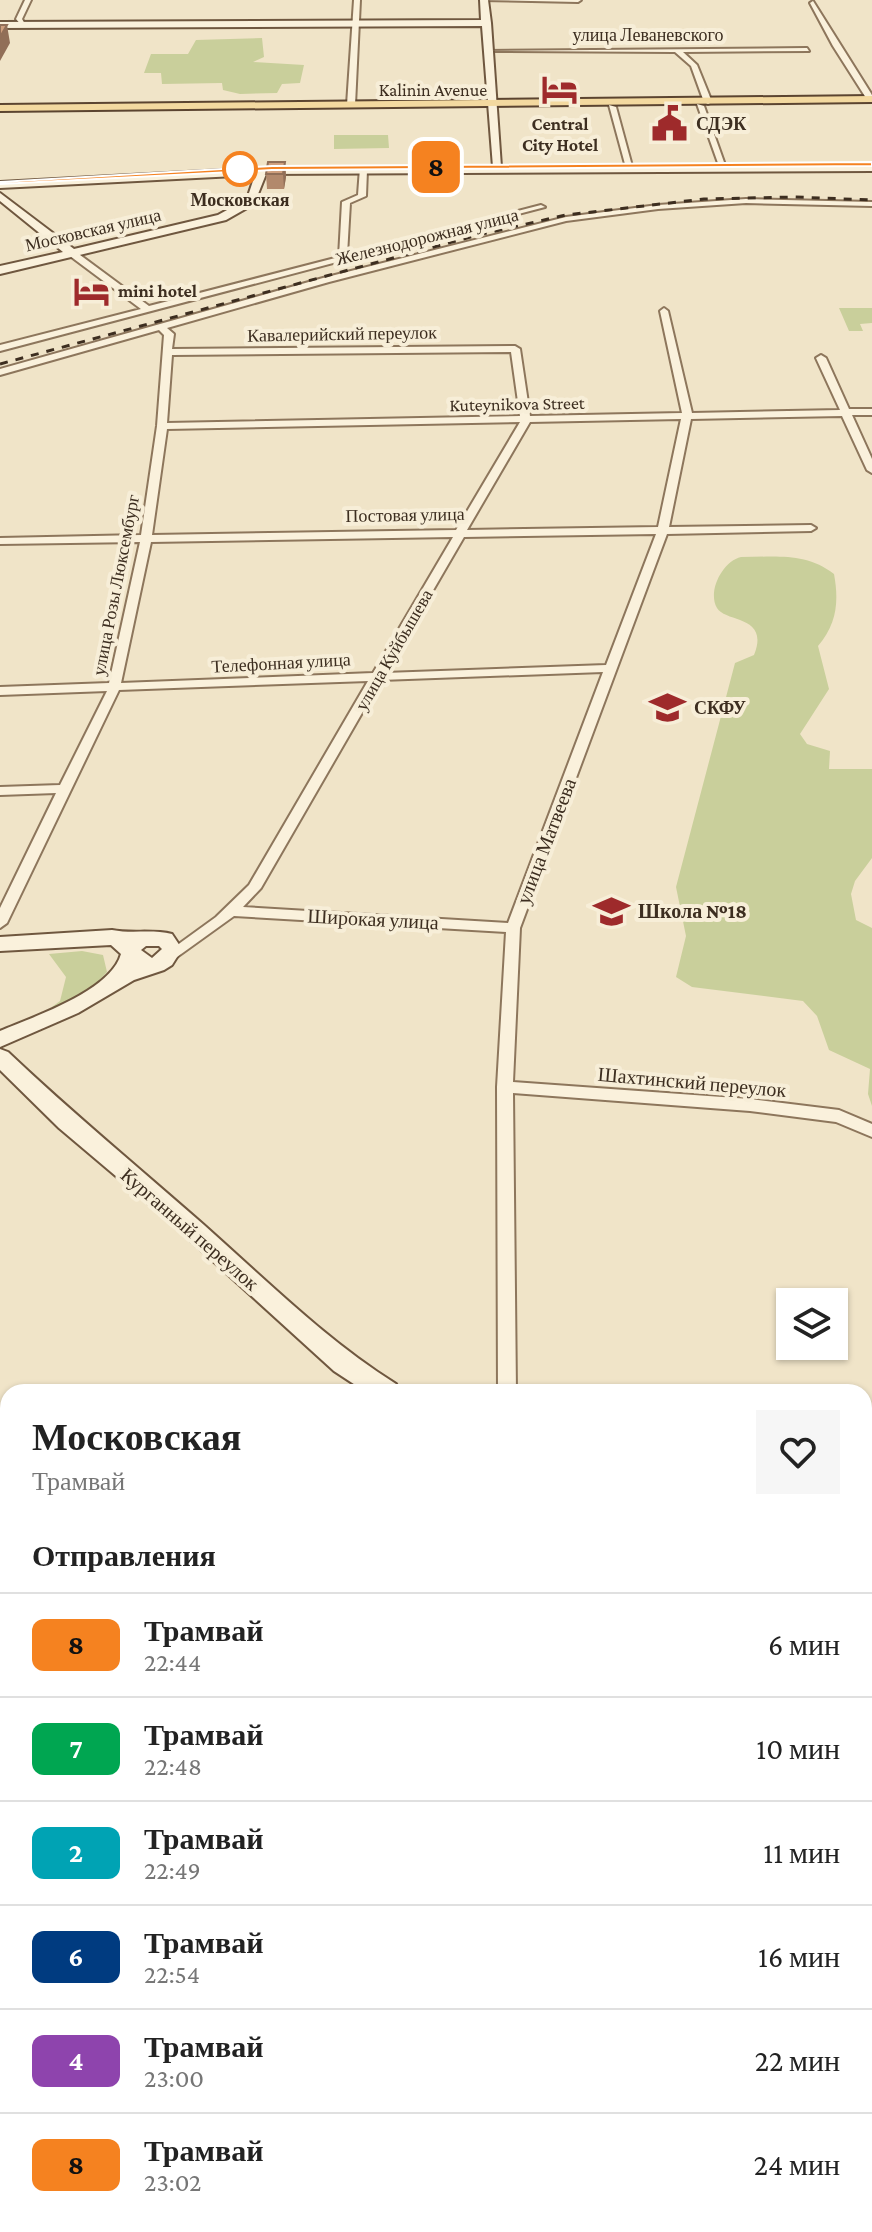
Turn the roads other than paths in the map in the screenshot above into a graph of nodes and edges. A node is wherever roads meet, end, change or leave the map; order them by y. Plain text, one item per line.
1 (28, 0) edge
2 (357, 0) edge
3 (484, 0) edge
4 (578, 0) edge
5 (813, 3) dead end
6 (355, 23) junction
7 (487, 23) junction
8 (22, 24) junction
9 (0, 25) edge
10 (807, 50) dead end
11 (490, 51) junction
12 (677, 51) junction
13 (868, 102) edge
14 (704, 104) junction
15 (351, 105) junction
16 (493, 106) junction
17 (612, 107) junction
18 (0, 110) edge
19 (722, 163) junction
20 (629, 164) junction
21 (497, 165) junction
22 (872, 165) edge
23 (260, 169) junction
24 (363, 170) junction
25 (0, 183) edge
26 (0, 196) edge
27 (872, 204) edge
28 (541, 207) dead end
29 (73, 254) junction
30 (343, 258) junction
31 (0, 270) edge
32 (147, 309) junction
33 (664, 311) dead end
34 (162, 328) junction
35 (0, 348) edge
36 (170, 352) junction
37 (821, 358) dead end
38 (0, 372) edge
39 (847, 412) junction
40 (872, 412) edge
41 (687, 416) junction
42 (526, 420) junction
43 (162, 426) junction
44 (872, 470) edge
45 (811, 528) dead end
46 (663, 530) junction
47 (460, 532) junction
48 (146, 538) junction
49 (0, 543) edge
50 (612, 668) junction
51 (379, 677) junction
52 (114, 688) junction
53 (0, 691) edge
54 (66, 789) junction
55 (0, 791) edge
56 (233, 911) junction
57 (0, 923) edge
58 (209, 928) junction
59 (513, 928) junction
60 (112, 937) junction
61 (154, 937) junction
62 (0, 944) edge
63 (131, 954) junction
64 (161, 961) junction
65 (106, 987) junction
66 (0, 1040) edge
67 (0, 1057) edge
68 (505, 1087) junction
69 (872, 1131) edge
70 (374, 1384) edge
71 (507, 1384) edge

1 - 8 street
2 - 6 street
3 - 4 street
3 - 7 street
5 - 13 street
6 - 7 street
6 - 8 street
6 - 15 street
7 - 11 street
8 - 9 street
10 - 12 street, улица Леваневского
11 - 12 street, улица Леваневского
11 - 16 street
12 - 14 street
13 - 14 main road, Kalinin Avenue
14 - 16 main road, Kalinin Avenue
14 - 17 main road, Kalinin Avenue
14 - 19 street
15 - 16 main road, Kalinin Avenue
15 - 18 main road, Kalinin Avenue
16 - 17 main road, Kalinin Avenue
16 - 18 main road, Kalinin Avenue
16 - 21 street
17 - 20 street
19 - 20 street
19 - 22 street
20 - 21 street
21 - 23 street
22 - 24 street
23 - 24 street
23 - 25 street
23 - 29 street, Московская улица
24 - 30 street
26 - 29 street
27 - 34 street, Железнодорожная улица
28 - 30 street, Железнодорожная улица
29 - 31 street, Московская улица
29 - 32 street
30 - 32 street, Железнодорожная улица
32 - 35 street, Железнодорожная улица
33 - 41 street, улица Матвеева
34 - 36 street, улица Розы Люксембург
34 - 38 street, Железнодорожная улица
36 - 42 street, Кавалерийский переулок
36 - 43 street, улица Розы Люксембург
37 - 39 street
39 - 40 street, Kuteynikova Street
39 - 41 street, Kuteynikova Street
39 - 44 street
41 - 42 street, Kuteynikova Street
41 - 46 street, улица Матвеева
42 - 43 street, Kuteynikova Street
42 - 47 street, улица Куйбышева
43 - 48 street, улица Розы Люксембург
45 - 46 street, Постовая улица
46 - 47 street, Постовая улица
46 - 50 street, улица Матвеева
47 - 48 street, Постовая улица
47 - 51 street, улица Куйбышева
48 - 49 street, Постовая улица
48 - 52 street, улица Розы Люксембург
50 - 51 street, Телефонная улица
50 - 59 street, улица Матвеева
51 - 52 street, Телефонная улица
51 - 56 street, улица Куйбышева
52 - 53 street, Телефонная улица
52 - 54 street, улица Розы Люксембург
54 - 55 street
54 - 57 street, улица Розы Люксембург
56 - 58 street, улица Куйбышева
56 - 59 street, Широкая улица
58 - 61 street, улица Куйбышева
58 - 64 street, улица Куйбышева
59 - 68 street, улица Матвеева
60 - 61 street
60 - 62 street
60 - 63 street
61 - 63 street, улица Куйбышева
61 - 64 street
63 - 64 street
63 - 65 street, улица Куйбышева
64 - 65 street, улица Куйбышева
65 - 66 street, улица Куйбышева
67 - 70 street, Курганный переулок
68 - 69 street, Шахтинский переулок
68 - 71 street, улица Матвеева

